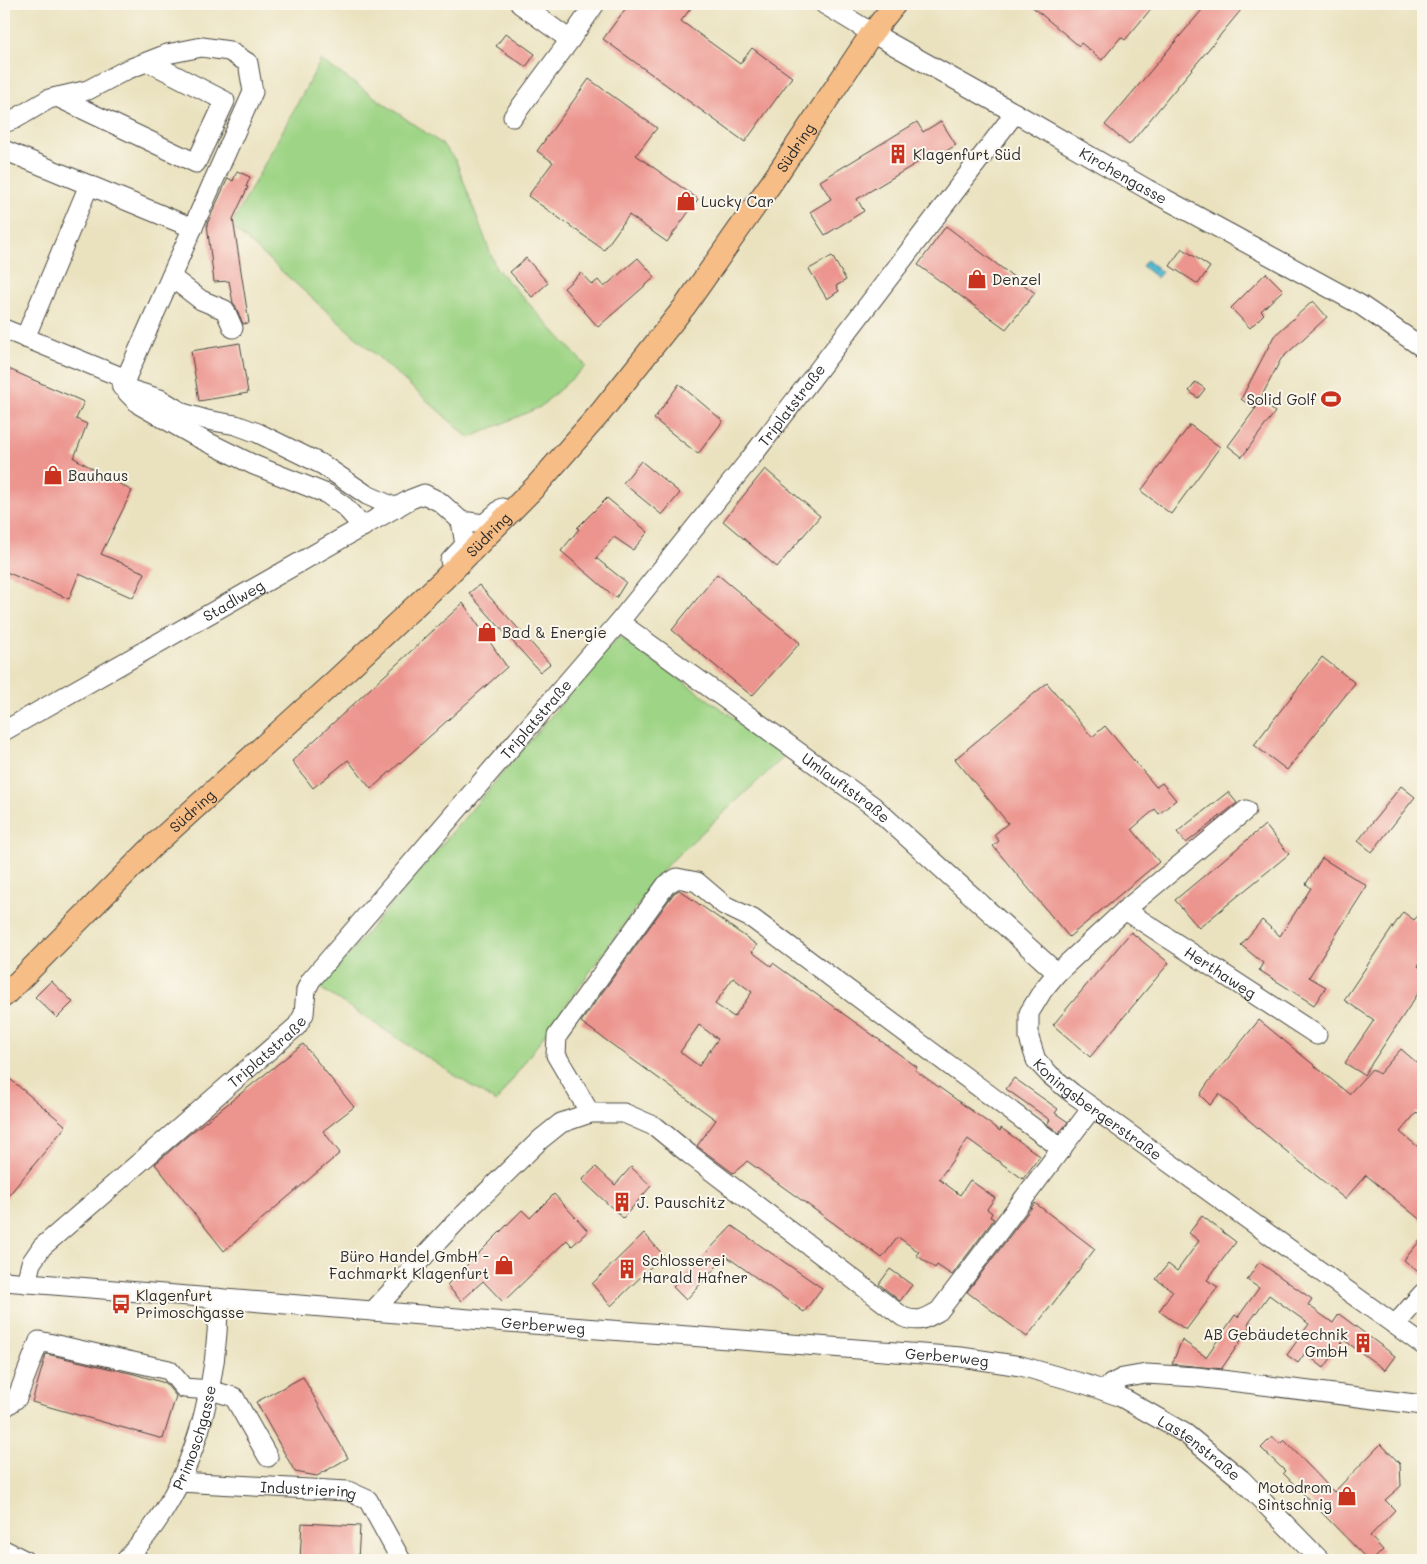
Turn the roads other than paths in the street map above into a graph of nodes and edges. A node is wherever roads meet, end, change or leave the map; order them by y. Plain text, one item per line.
1 (520, 4) edge
2 (595, 4) edge
3 (895, 4) edge
4 (836, 7) edge
5 (872, 33) junction
6 (570, 40) junction
7 (149, 62) junction
8 (58, 97) junction
9 (1015, 113) junction
10 (512, 117) dead end
11 (4, 123) edge
12 (4, 150) edge
13 (89, 185) junction
14 (193, 228) junction
15 (171, 276) junction
16 (233, 328) dead end
17 (4, 329) edge
18 (25, 338) junction
19 (1423, 348) edge
20 (124, 383) junction
21 (536, 486) junction
22 (396, 508) junction
23 (461, 521) junction
24 (363, 527) junction
25 (444, 580) junction
26 (619, 622) junction
27 (4, 731) edge
28 (1246, 810) dead end
29 (1124, 910) junction
30 (1057, 973) junction
31 (4, 996) edge
32 (1317, 1035) dead end
33 (1092, 1108) junction
34 (590, 1113) junction
35 (1062, 1148) junction
36 (4, 1281) edge
37 (26, 1283) junction
38 (1423, 1293) edge
39 (218, 1298) junction
40 (373, 1311) junction
41 (1395, 1325) junction
42 (1423, 1345) edge
43 (1082, 1383) joint
44 (210, 1390) junction
45 (1106, 1391) junction
46 (1423, 1405) edge
47 (4, 1408) edge
48 (268, 1457) dead end
49 (179, 1482) junction
50 (4, 1550) edge
51 (24, 1560) edge
52 (126, 1560) edge
53 (401, 1560) edge
54 (1320, 1560) edge

1 - 6 street
2 - 6 street
3 - 5 main road, Südring
4 - 5 street, Kirchengasse
5 - 9 street, Kirchengasse
5 - 21 main road, Südring
6 - 10 street
7 - 8 street
7 - 8 street
7 - 14 street
8 - 11 street
9 - 19 street, Kirchengasse
9 - 26 street, Triplatstraße
12 - 13 street
13 - 14 street
13 - 18 street
14 - 15 street
15 - 16 street
15 - 20 street
17 - 18 street
18 - 20 street
20 - 22 street
20 - 24 street
21 - 23 street
21 - 25 main road, Südring
22 - 23 street, Stadlweg
22 - 24 street, Stadlweg
23 - 25 street
24 - 27 street, Stadlweg
25 - 31 main road, Südring
26 - 30 street, Umlauftstraße
26 - 37 street, Triplatstraße
28 - 29 street, Koningsbergerstraße
29 - 30 street, Koningsbergerstraße
29 - 32 street, Herthaweg
30 - 33 street, Koningsbergerstraße
33 - 35 street
33 - 41 street, Koningsbergerstraße
34 - 35 street
34 - 35 street
34 - 40 street
36 - 37 street, Gerberweg
37 - 39 street, Gerberweg
38 - 41 street
39 - 40 street, Gerberweg
39 - 44 street, Primoschgasse
40 - 43 street, Gerberweg
41 - 42 street, Koningsbergerstraße
43 - 45 street, Lastenstraße
44 - 47 street
44 - 48 street
44 - 49 street, Primoschgasse
45 - 46 street
45 - 54 street, Lastenstraße
49 - 52 street, Primoschgasse
49 - 53 street, Industriering
50 - 51 street

